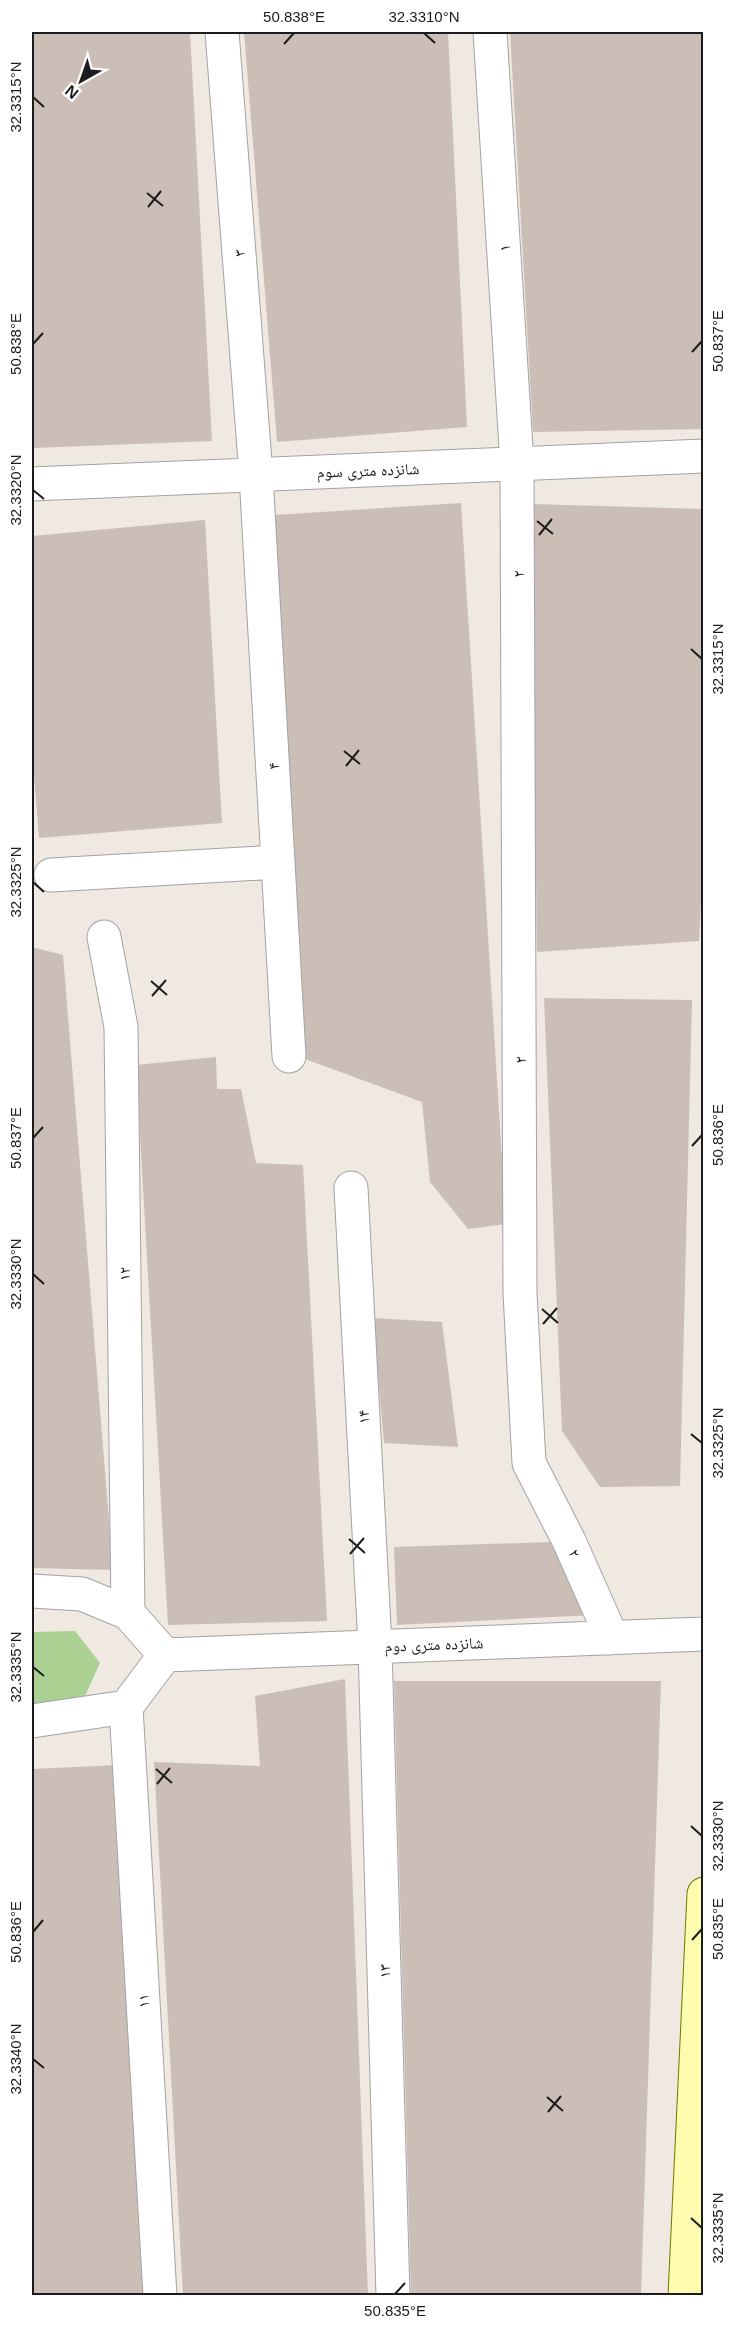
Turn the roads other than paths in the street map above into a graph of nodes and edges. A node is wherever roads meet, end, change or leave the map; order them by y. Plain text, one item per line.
1 (222, 32) edge
2 (490, 32) edge
3 (704, 456) edge
4 (518, 464) junction
5 (256, 475) junction
6 (32, 484) edge
7 (278, 862) junction
8 (51, 875) dead end
9 (104, 937) dead end
10 (289, 1056) dead end
11 (351, 1188) dead end
12 (32, 1592) edge
13 (129, 1612) junction
14 (704, 1634) edge
15 (612, 1638) junction
16 (375, 1646) junction
17 (165, 1655) junction
18 (126, 1707) junction
19 (32, 1721) edge
20 (704, 1894) edge
21 (160, 2295) edge
22 (393, 2295) edge
23 (685, 2295) edge

1 - 5 street, ۳
2 - 4 street, ۱
3 - 4 street, شانزده متری سوم
4 - 5 street, شانزده متری سوم
4 - 15 street, ۲
5 - 6 street, شانزده متری سوم
5 - 7 street, ۴
7 - 8 street
7 - 10 street, ۴
9 - 13 street, ۱۲
11 - 16 street, ۱۴
12 - 13 street
13 - 17 street
14 - 15 street, شانزده متری دوم
15 - 16 street, شانزده متری دوم
16 - 17 street, شانزده متری دوم
16 - 22 street, ۱۳
17 - 18 street
18 - 19 street
18 - 21 street, ۱۱
20 - 23 main road

